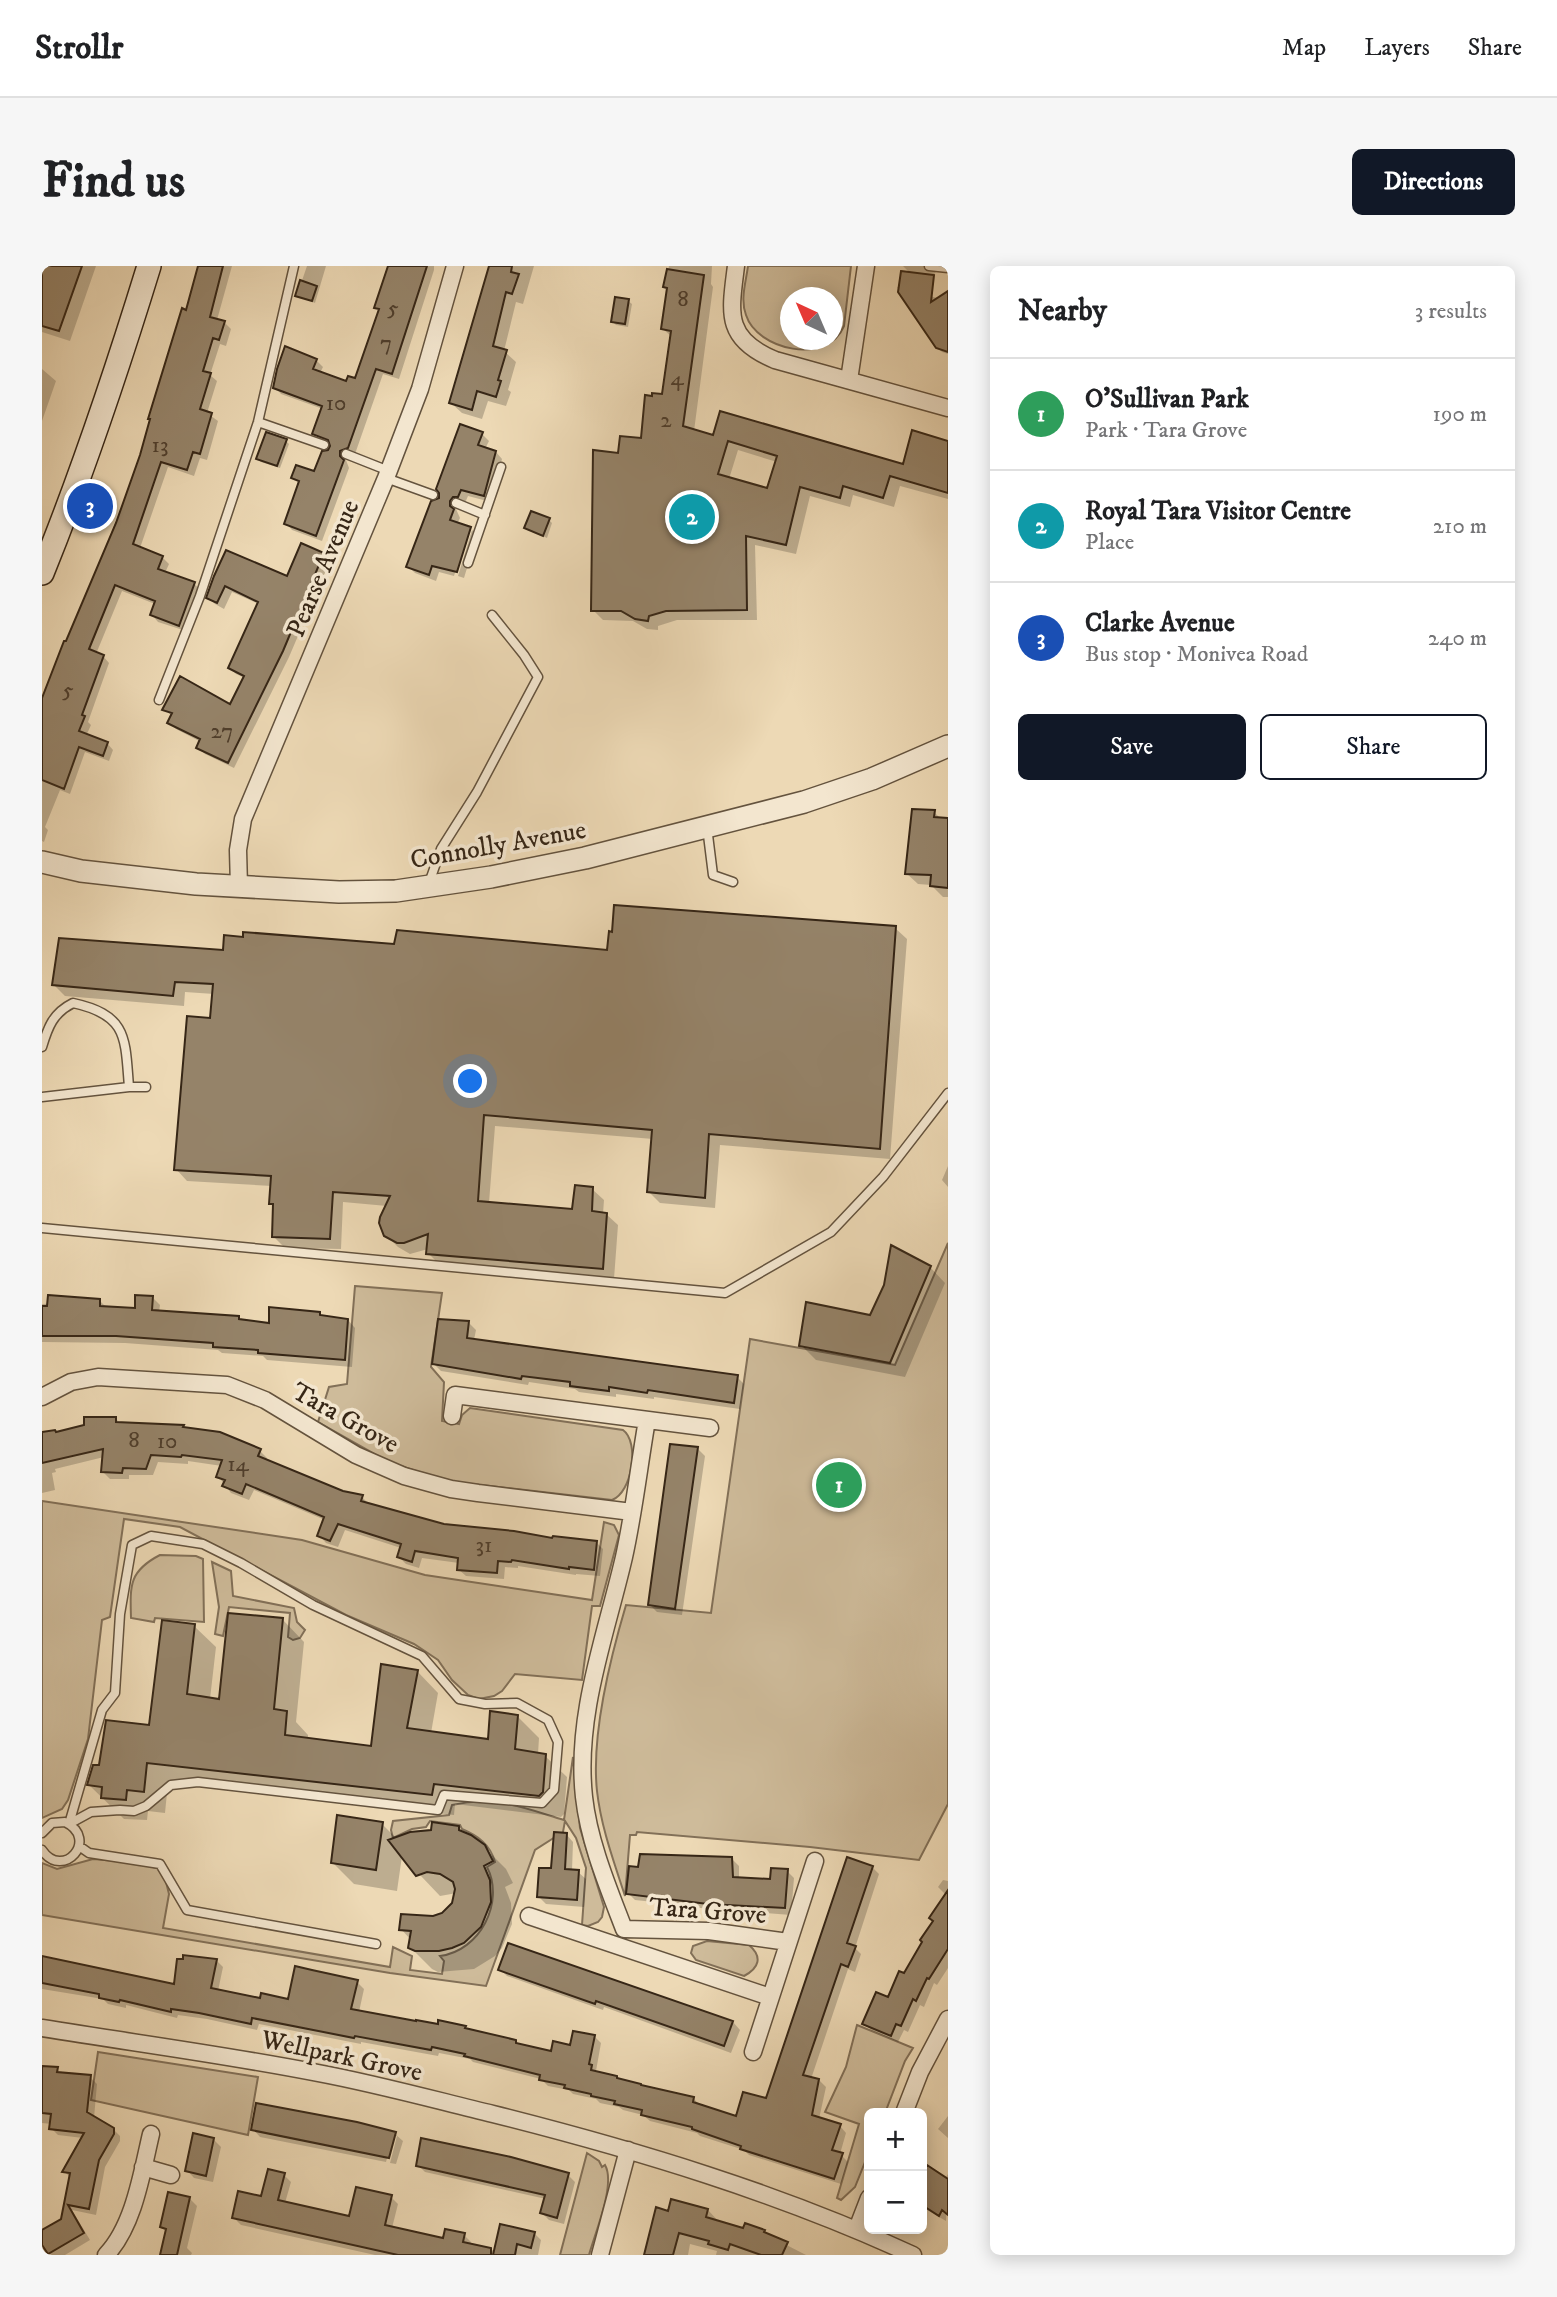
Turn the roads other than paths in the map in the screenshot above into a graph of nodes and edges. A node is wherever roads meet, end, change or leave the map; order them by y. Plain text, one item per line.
1 (149, 266) edge
2 (294, 266) edge
3 (455, 266) edge
4 (736, 266) edge
5 (866, 266) edge
6 (929, 266) edge
7 (948, 268) edge
8 (849, 380) junction
9 (948, 408) edge
10 (258, 422) junction
11 (324, 445) dead end
12 (346, 454) dead end
13 (501, 467) dead end
14 (387, 475) junction
15 (433, 495) dead end
16 (456, 503) dead end
17 (485, 515) junction
18 (468, 563) dead end
19 (42, 573) edge
20 (492, 615) dead end
21 (159, 700) dead end
22 (948, 746) edge
23 (707, 827) junction
24 (42, 862) edge
25 (733, 882) dead end
26 (428, 886) junction
27 (240, 887) junction
28 (42, 1047) edge
29 (129, 1087) junction
30 (146, 1087) dead end
31 (948, 1093) edge
32 (42, 1097) edge
33 (42, 1228) edge
34 (42, 1397) edge
35 (452, 1416) dead end
36 (647, 1420) junction
37 (710, 1428) dead end
38 (632, 1512) junction
39 (69, 1824) junction
40 (44, 1827) edge
41 (79, 1846) junction
42 (42, 1850) edge
43 (815, 1861) dead end
44 (529, 1916) dead end
45 (624, 1929) junction
46 (788, 1942) junction
47 (376, 1944) dead end
48 (619, 1946) junction
49 (770, 1997) junction
50 (948, 2020) edge
51 (42, 2028) edge
52 (753, 2052) dead end
53 (906, 2108) edge
54 (151, 2134) dead end
55 (628, 2150) junction
56 (143, 2167) junction
57 (171, 2175) dead end
58 (864, 2211) edge
59 (857, 2229) junction
60 (106, 2255) edge
61 (600, 2255) edge
62 (913, 2255) edge

1 - 19 main road
2 - 10 lane
3 - 14 street, Pearse Avenue
4 - 8 street
5 - 8 street
6 - 7 lane
8 - 9 street
10 - 11 lane
10 - 21 lane
12 - 14 lane
13 - 17 lane
14 - 15 lane
14 - 27 street, Pearse Avenue
16 - 17 lane
17 - 18 lane
20 - 26 lane
22 - 23 street, Connolly Avenue
23 - 25 lane
23 - 26 street, Connolly Avenue
24 - 27 street, Connolly Avenue
26 - 27 street, Connolly Avenue
28 - 29 lane
29 - 30 lane
29 - 32 lane
31 - 33 lane
34 - 38 street, Tara Grove
35 - 36 street
36 - 37 street
36 - 38 street, Tara Grove
38 - 45 street, Tara Grove
39 - 39 lane
39 - 40 lane
39 - 41 lane
41 - 42 lane
41 - 47 lane
43 - 46 street, Tara Grove
44 - 48 street, Tara Grove
45 - 46 street, Tara Grove
45 - 48 street, Tara Grove
46 - 49 street, Tara Grove
48 - 49 street, Tara Grove
49 - 52 street, Tara Grove
50 - 53 street
51 - 55 street, Wellpark Grove
54 - 56 street
55 - 59 street, Wellpark Grove
55 - 61 street
56 - 57 street
56 - 60 street
58 - 59 street
59 - 62 street, Wellpark Grove

